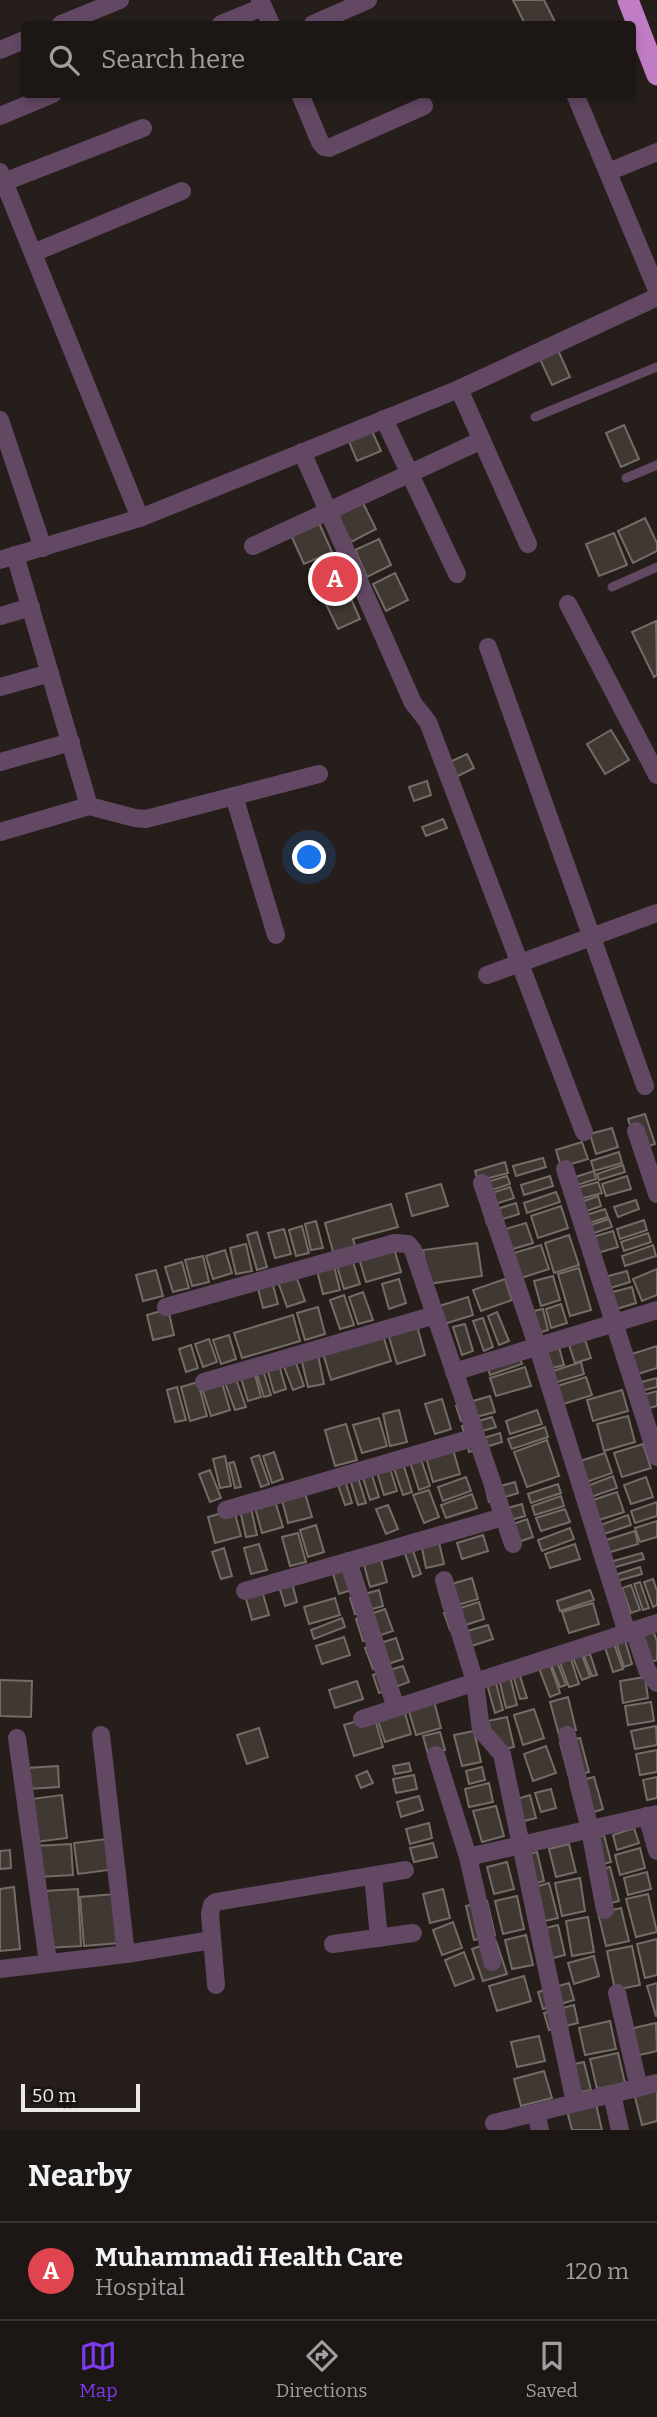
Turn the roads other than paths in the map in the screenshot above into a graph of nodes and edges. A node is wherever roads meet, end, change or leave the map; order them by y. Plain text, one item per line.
1 (120, 0) edge
2 (368, 0) edge
3 (628, 0) edge
4 (262, 3) edge
5 (68, 21) edge
6 (227, 21) edge
7 (270, 21) edge
8 (320, 21) edge
9 (21, 41) edge
10 (0, 50) edge
11 (657, 75) edge
12 (43, 98) edge
13 (302, 98) edge
14 (577, 98) edge
15 (424, 106) dead end
16 (0, 116) edge
17 (143, 128) dead end
18 (657, 152) edge
19 (608, 172) junction
20 (2, 177) edge
21 (182, 191) dead end
22 (33, 253) junction
23 (657, 290) edge
24 (657, 298) edge
25 (657, 367) edge
26 (459, 389) junction
27 (535, 416) dead end
28 (384, 419) junction
29 (0, 420) edge
30 (482, 440) junction
31 (302, 452) junction
32 (657, 465) edge
33 (410, 473) junction
34 (626, 478) dead end
35 (329, 509) junction
36 (140, 518) junction
37 (528, 544) dead end
38 (253, 546) dead end
39 (43, 548) junction
40 (7, 557) edge
41 (657, 567) edge
42 (457, 574) dead end
43 (611, 587) dead end
44 (568, 604) dead end
45 (31, 607) junction
46 (0, 616) edge
47 (488, 647) dead end
48 (50, 673) junction
49 (0, 687) edge
50 (71, 742) junction
51 (0, 762) edge
52 (319, 775) dead end
53 (657, 775) edge
54 (234, 796) junction
55 (89, 806) junction
56 (0, 832) edge
57 (657, 913) edge
58 (275, 935) dead end
59 (592, 936) junction
60 (520, 963) junction
61 (487, 975) dead end
62 (645, 1086) dead end
63 (636, 1131) dead end
64 (584, 1132) dead end
65 (651, 1159) edge
66 (565, 1169) dead end
67 (482, 1183) dead end
68 (657, 1195) edge
69 (166, 1307) dead end
70 (657, 1310) edge
71 (435, 1315) junction
72 (614, 1324) junction
73 (538, 1348) junction
74 (454, 1373) junction
75 (204, 1382) dead end
76 (476, 1437) junction
77 (657, 1457) edge
78 (226, 1510) dead end
79 (503, 1517) junction
80 (513, 1544) dead end
81 (348, 1561) junction
82 (444, 1580) dead end
83 (245, 1591) dead end
84 (657, 1623) edge
85 (631, 1632) junction
86 (475, 1682) junction
87 (657, 1683) edge
88 (396, 1708) junction
89 (362, 1719) dead end
90 (101, 1735) dead end
91 (567, 1735) dead end
92 (17, 1738) dead end
93 (436, 1755) dead end
94 (652, 1815) edge
95 (590, 1830) junction
96 (523, 1846) junction
97 (657, 1852) edge
98 (468, 1857) junction
99 (404, 1870) dead end
100 (373, 1876) junction
101 (605, 1910) dead end
102 (413, 1933) dead end
103 (379, 1938) junction
104 (212, 1940) junction
105 (333, 1944) dead end
106 (126, 1954) junction
107 (492, 1962) dead end
108 (48, 1963) junction
109 (0, 1969) edge
110 (216, 1985) dead end
111 (617, 1993) dead end
112 (657, 2083) edge
113 (639, 2088) junction
114 (612, 2094) junction
115 (575, 2103) junction
116 (538, 2121) edge
117 (494, 2123) dead end
118 (620, 2130) edge

1 - 5 street
2 - 8 street
3 - 11 highway
4 - 6 street
4 - 7 street
9 - 10 street
12 - 16 street
13 - 15 street
14 - 19 street
17 - 20 street
18 - 19 street
19 - 23 street
20 - 22 street
21 - 22 street
22 - 36 street
24 - 26 street
25 - 27 lane
26 - 28 street
26 - 30 street
28 - 31 street
28 - 33 street
29 - 39 street
30 - 33 street
30 - 37 street
31 - 35 street
31 - 36 street
32 - 34 lane
33 - 35 street
33 - 42 street
35 - 38 street
35 - 60 street
36 - 39 street
39 - 40 street
40 - 45 street
41 - 43 lane
44 - 53 street
45 - 46 street
45 - 48 street
47 - 59 street
48 - 49 street
48 - 50 street
50 - 51 street
50 - 55 street
52 - 54 street
54 - 55 street
54 - 58 street
55 - 56 street
57 - 59 street
59 - 60 street
59 - 62 street
60 - 61 street
60 - 64 street
63 - 65 street
65 - 68 street
66 - 72 street
67 - 73 street
69 - 71 street
70 - 72 street
71 - 74 street
71 - 75 street
72 - 73 street
72 - 77 street
73 - 74 street
73 - 85 street
74 - 76 street
76 - 78 street
76 - 79 street
79 - 80 street
79 - 81 street
81 - 83 street
81 - 88 street
82 - 86 street
84 - 85 street
85 - 86 street
85 - 87 street
86 - 88 street
86 - 96 street
88 - 89 street
90 - 106 street
91 - 95 street
92 - 108 street
93 - 98 street
94 - 95 street
94 - 97 street
95 - 96 street
95 - 101 street
96 - 98 street
96 - 115 street
98 - 107 street
99 - 100 street
100 - 103 street
100 - 104 street
102 - 103 street
103 - 105 street
104 - 106 street
104 - 110 street
106 - 108 street
108 - 109 street
111 - 113 street
112 - 113 street
113 - 114 street
114 - 115 street
114 - 118 street
115 - 116 street
116 - 117 street

